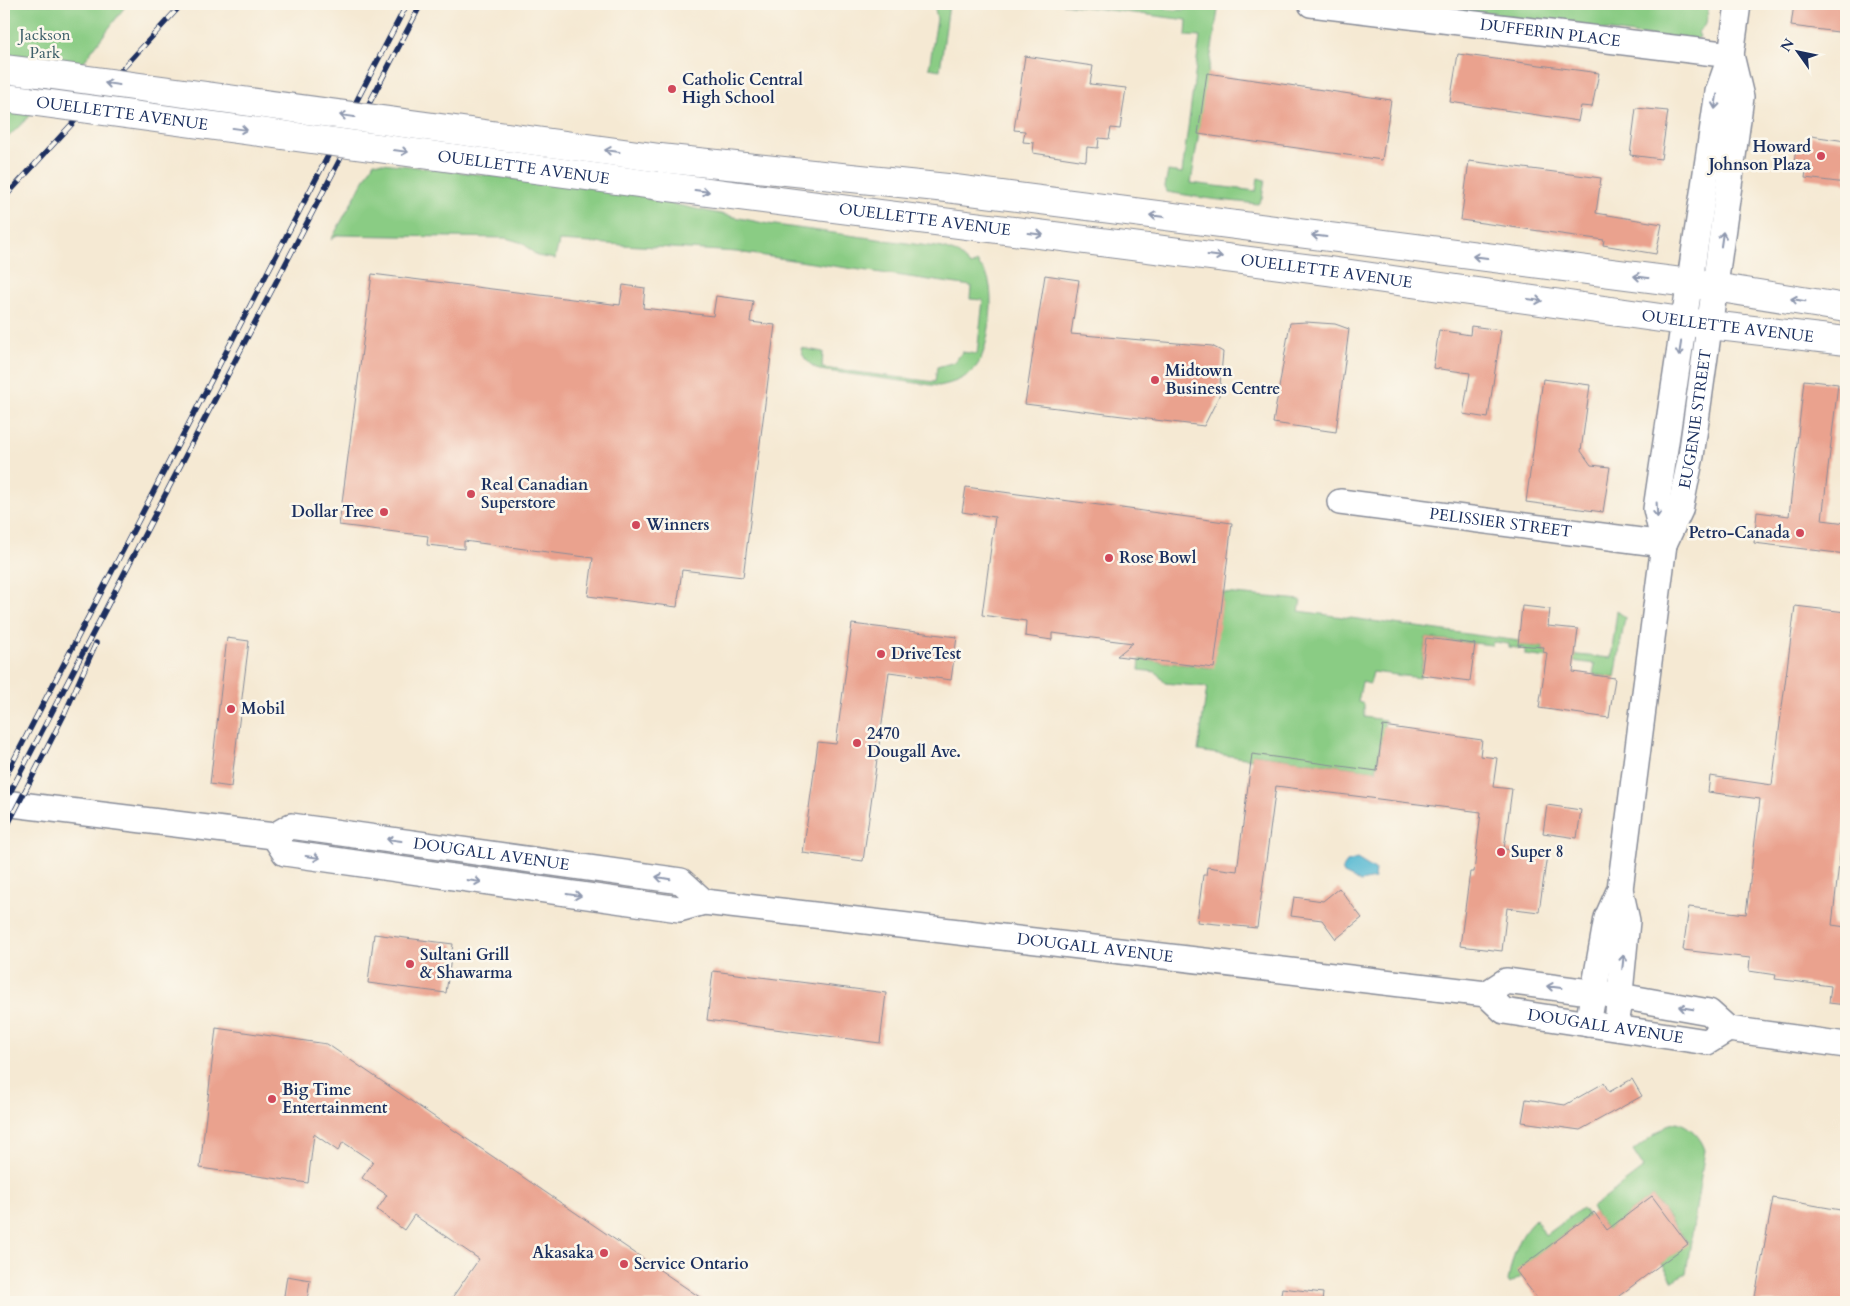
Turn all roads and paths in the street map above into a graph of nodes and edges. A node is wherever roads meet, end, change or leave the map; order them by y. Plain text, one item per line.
1 (1311, 4) edge
2 (1738, 4) edge
3 (1730, 55) junction
4 (4, 69) edge
5 (4, 98) edge
6 (1702, 286) junction
7 (1846, 308) edge
8 (1697, 323) junction
9 (1846, 342) edge
10 (1340, 502) dead end
11 (1664, 544) junction
12 (4, 803) edge
13 (1620, 889) junction
14 (1594, 993) junction
15 (1486, 994) junction
16 (1620, 996) junction
17 (1588, 1024) junction
18 (1616, 1027) junction
19 (1728, 1029) junction
20 (1846, 1045) edge

1 - 3 street, DUFFERIN PLACE
2 - 3 street, EUGENIE STREET
3 - 6 street, EUGENIE STREET
6 -> 4 main road, OUELLETTE AVENUE, bridge
5 -> 8 main road, OUELLETTE AVENUE, bridge
7 -> 6 main road, OUELLETTE AVENUE
6 - 8 street, EUGENIE STREET
8 - 9 main road, OUELLETTE AVENUE
8 - 11 street, EUGENIE STREET
10 - 11 street, PELISSIER STREET
11 - 13 street, EUGENIE STREET
12 - 15 street, DOUGALL AVENUE
13 - 14 street, EUGENIE STREET
16 -> 13 street, EUGENIE STREET
14 -> 15 street, DOUGALL AVENUE
14 - 16 street, DOUGALL AVENUE
14 - 17 street, EUGENIE STREET
15 - 17 street, DOUGALL AVENUE
16 - 18 street, EUGENIE STREET
19 -> 16 street, DOUGALL AVENUE
17 - 18 street, DOUGALL AVENUE
18 - 19 street, DOUGALL AVENUE
19 - 20 street

